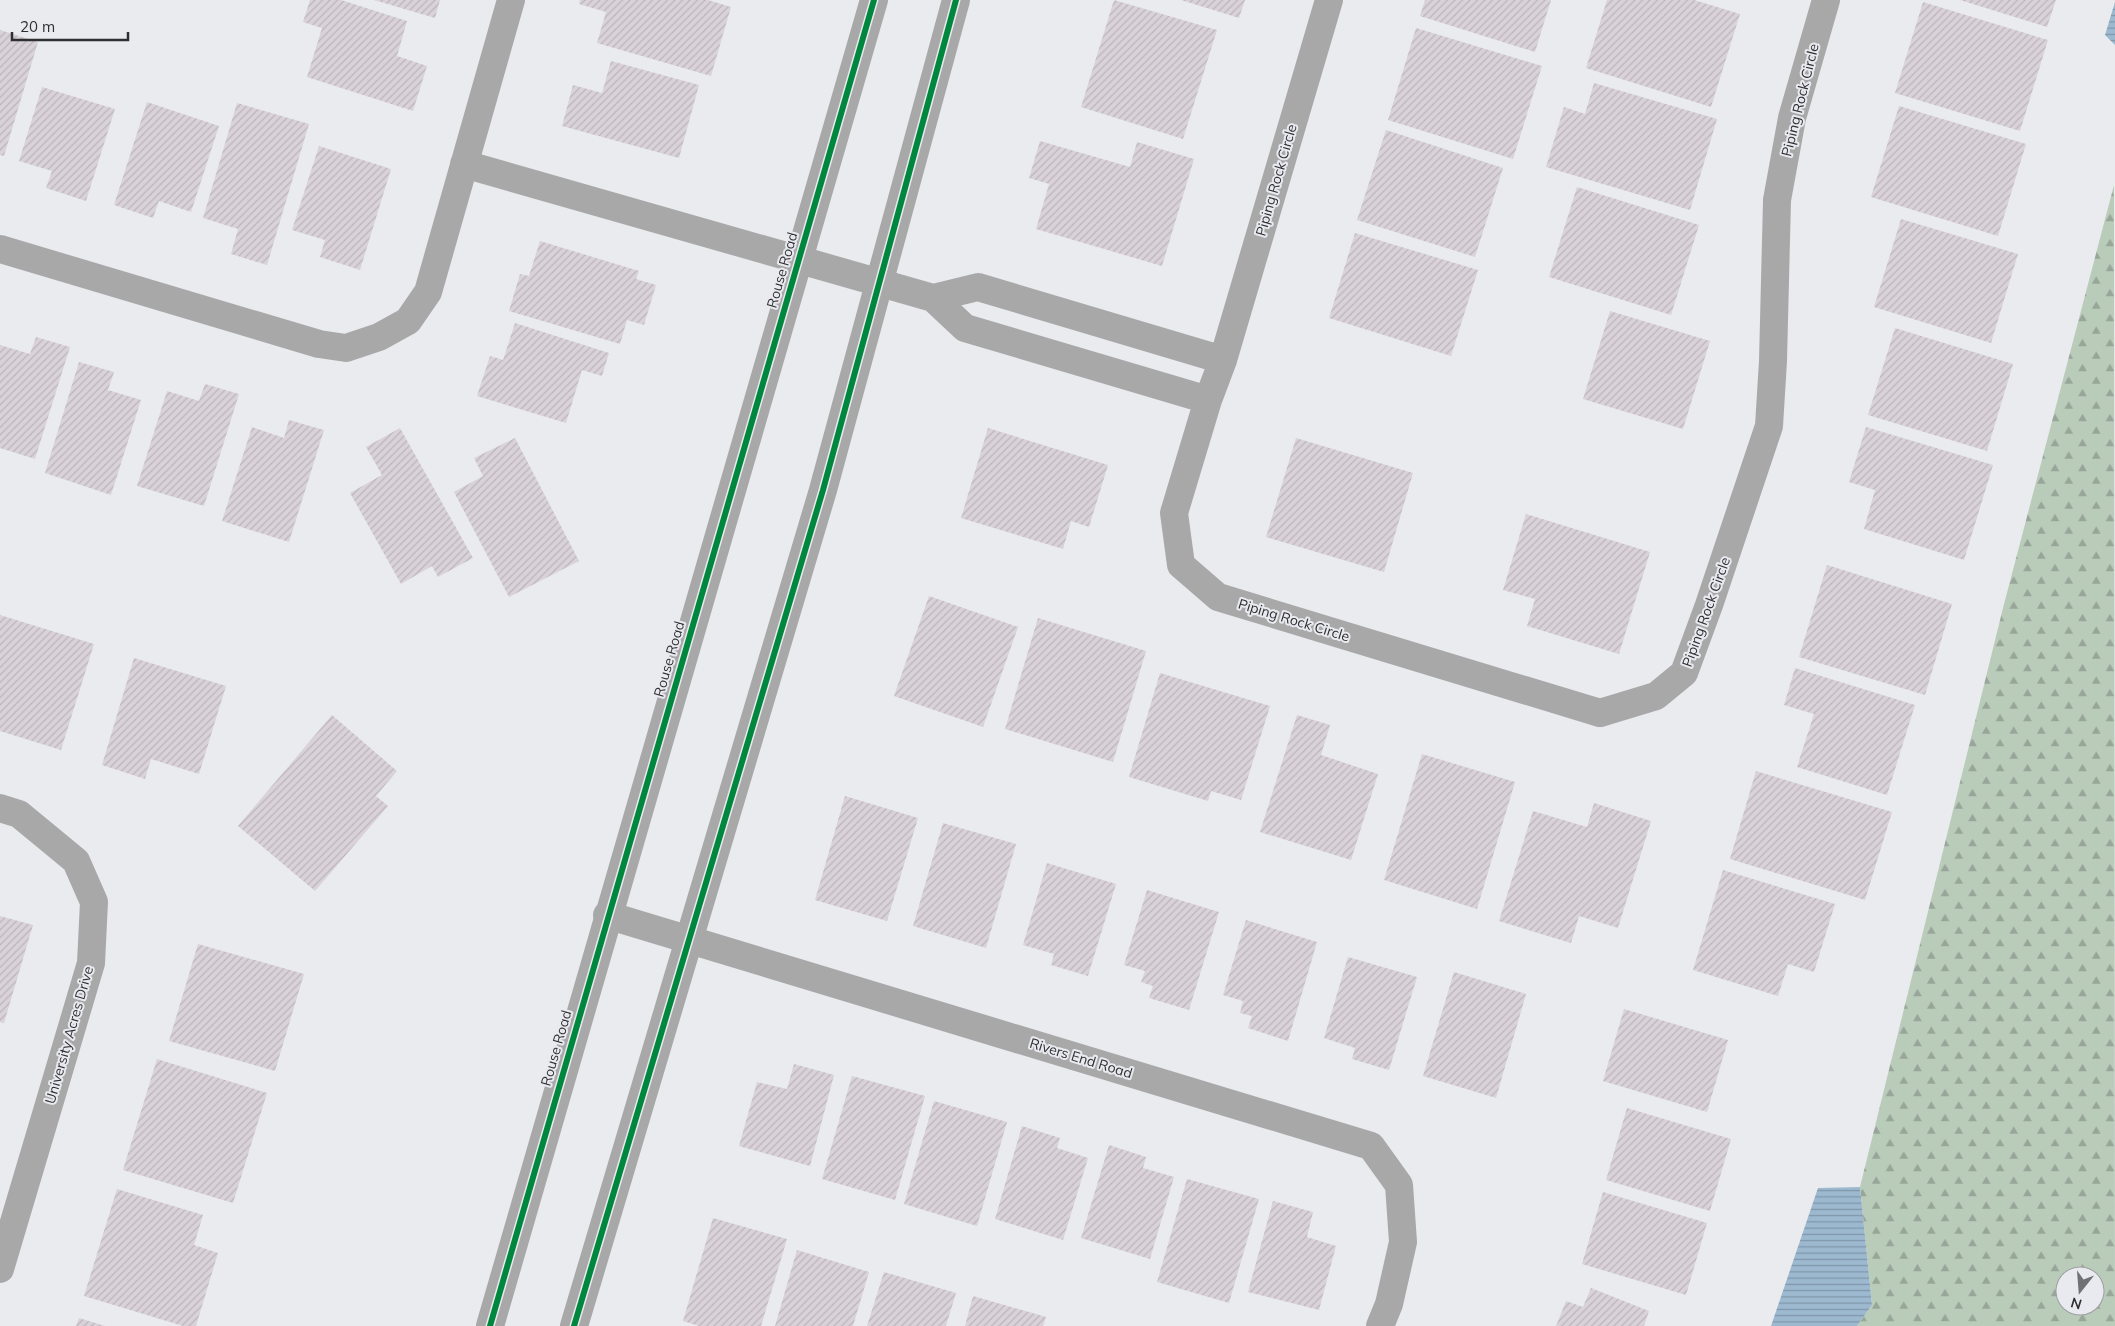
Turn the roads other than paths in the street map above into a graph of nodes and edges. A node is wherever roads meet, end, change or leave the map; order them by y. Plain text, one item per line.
1 (511, 0) edge
2 (874, 0) edge
3 (956, 0) edge
4 (1329, 0) edge
5 (1826, 0) edge
6 (464, 164) junction
7 (0, 249) edge
8 (799, 258) junction
9 (879, 282) junction
10 (933, 298) junction
11 (1092, 320) junction
12 (1223, 360) junction
13 (1078, 361) junction
14 (1208, 400) junction
15 (0, 808) edge
16 (608, 915) junction
17 (689, 940) junction
18 (0, 1269) edge
19 (490, 1326) edge
20 (574, 1326) edge
21 (1380, 1326) edge

1 - 6 street
2 - 8 street, Rouse Road
3 - 9 street
4 - 12 street, Piping Rock Circle
5 - 14 street, Piping Rock Circle
6 - 7 street
6 - 8 street
8 - 9 street
8 - 16 street, Rouse Road
9 - 10 street
9 - 17 street
10 - 11 street
10 - 13 street
11 - 12 street
11 - 13 street
12 - 14 street, Piping Rock Circle
13 - 14 street
15 - 18 street, University Acres Drive
16 - 17 street, Rivers End Road
16 - 19 street, Rouse Road
17 - 20 street
17 - 21 street, Rivers End Road

